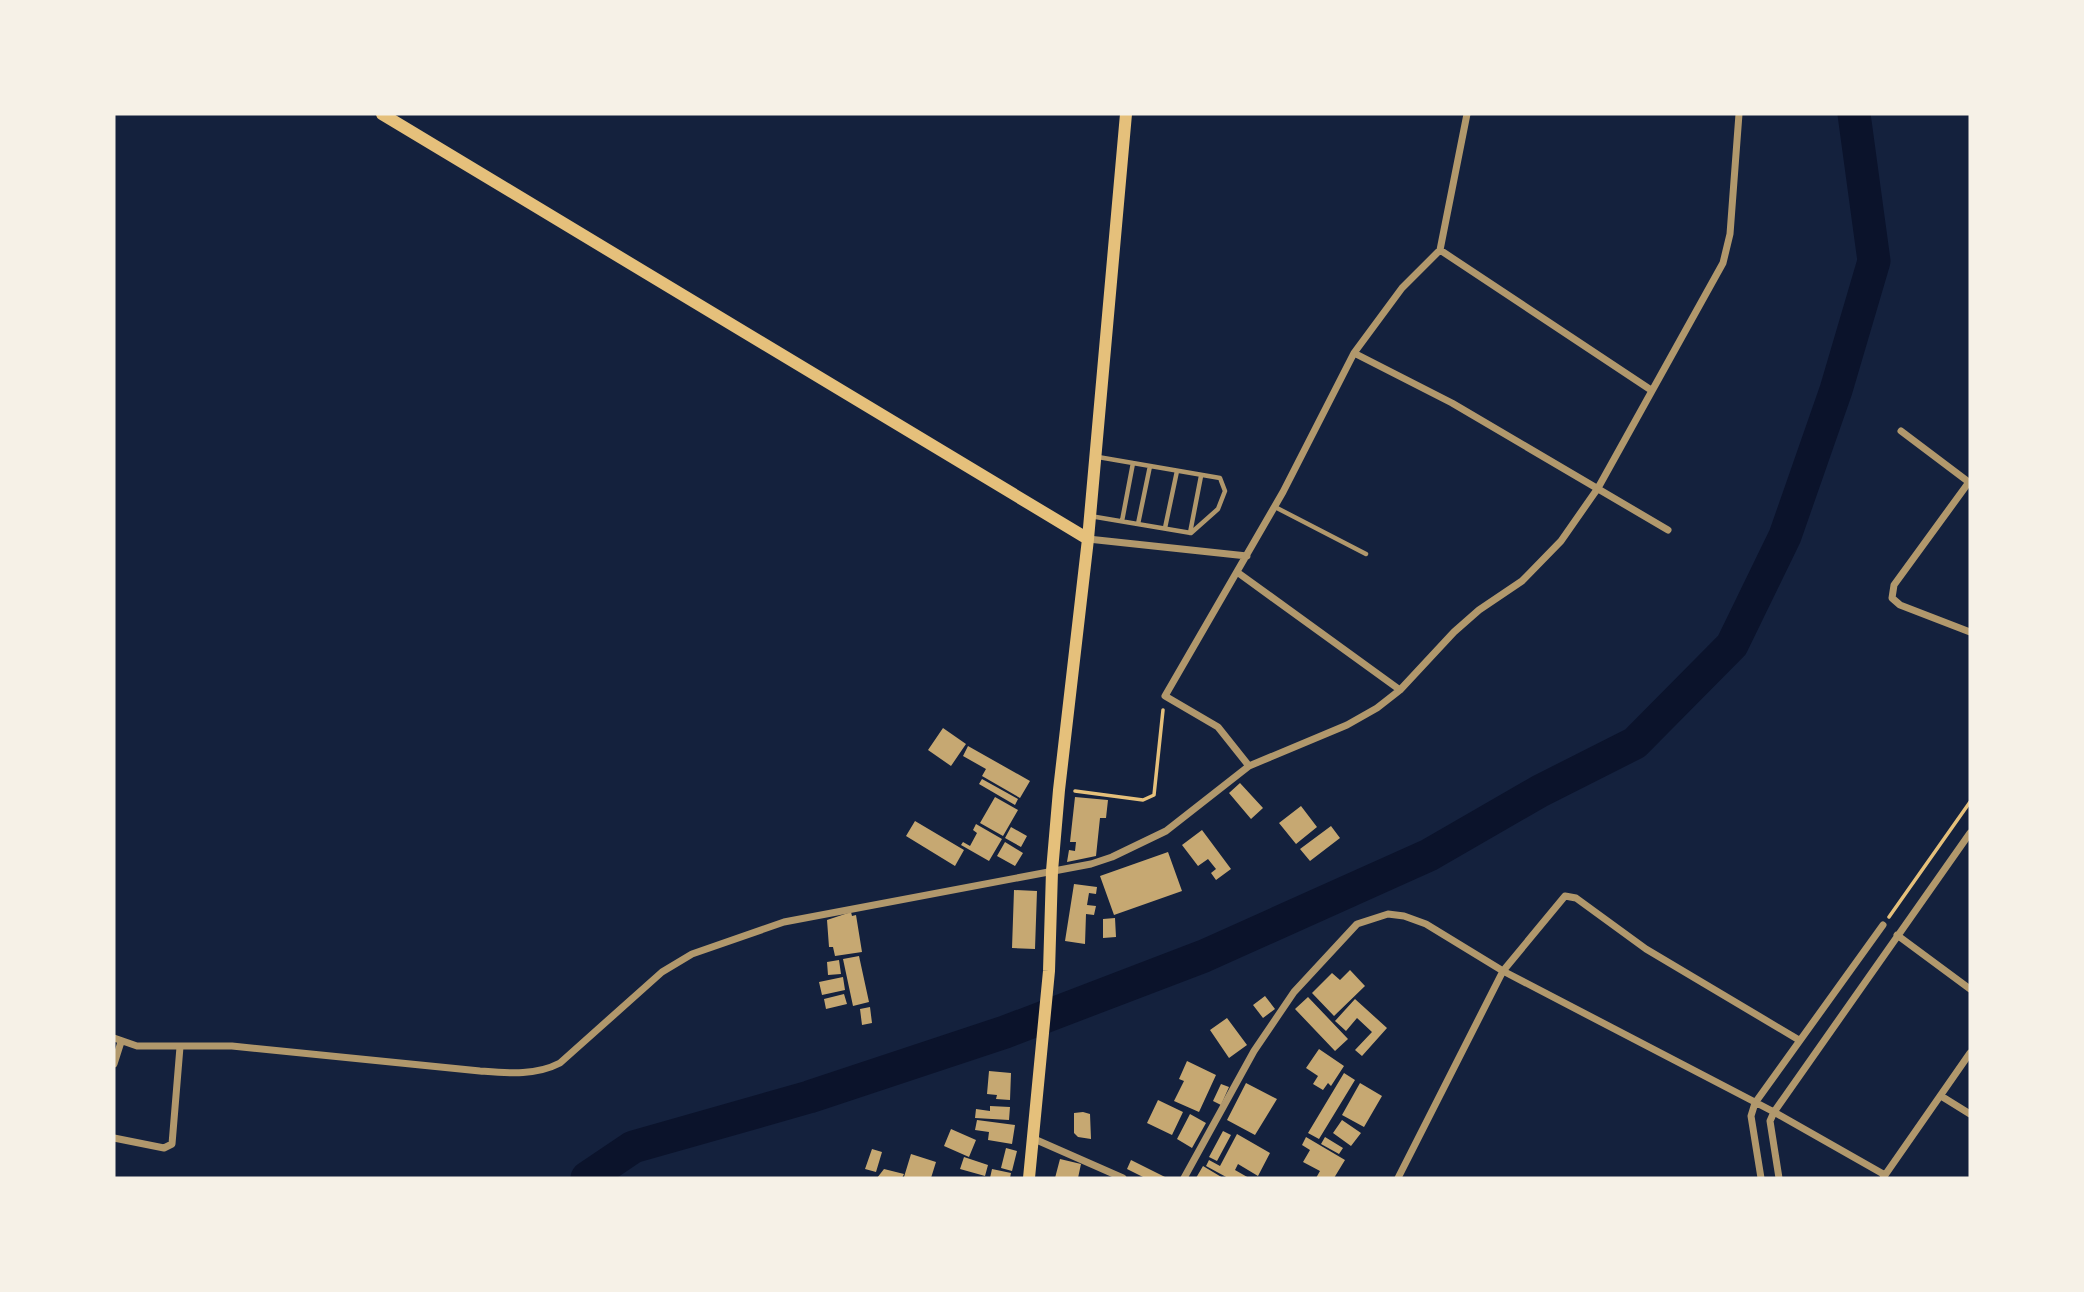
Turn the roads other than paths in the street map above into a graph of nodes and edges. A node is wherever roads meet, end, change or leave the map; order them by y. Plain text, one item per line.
1 (382, 114) edge
2 (1126, 114) edge
3 (1467, 114) edge
4 (1739, 114) edge
5 (1440, 250) junction
6 (1354, 353) junction
7 (1649, 389) junction
8 (1901, 431) dead end
9 (1096, 456) junction
10 (1133, 463) junction
11 (1150, 466) junction
12 (1177, 471) junction
13 (1201, 476) junction
14 (1970, 482) edge
15 (1594, 486) junction
16 (1275, 507) junction
17 (1090, 516) junction
18 (1122, 521) junction
19 (1138, 524) junction
20 (1165, 528) junction
21 (1668, 530) dead end
22 (1189, 533) junction
23 (1087, 539) junction
24 (1366, 554) dead end
25 (1247, 556) junction
26 (1237, 572) junction
27 (1970, 632) edge
28 (1399, 689) junction
29 (1249, 766) junction
30 (1970, 833) edge
31 (1052, 871) junction
32 (1883, 925) road end
33 (1897, 935) junction
34 (1503, 971) junction
35 (1970, 989) edge
36 (117, 1040) edge
37 (1799, 1040) junction
38 (180, 1047) junction
39 (1970, 1054) edge
40 (114, 1064) edge
41 (1941, 1096) junction
42 (1757, 1104) junction
43 (1772, 1111) junction
44 (1970, 1114) edge
45 (114, 1138) edge
46 (1031, 1138) junction
47 (1884, 1177) edge
48 (1029, 1178) edge
49 (1123, 1178) edge
50 (1184, 1178) edge
51 (1398, 1178) edge
52 (1761, 1178) edge
53 (1779, 1178) edge

1 - 23 main road
2 - 9 main road
3 - 5 street
4 - 7 street
5 - 6 street
5 - 7 street
6 - 15 street
6 - 16 street
7 - 15 street
8 - 14 street
9 - 10 lane
9 - 17 main road
10 - 11 lane
10 - 18 lane
11 - 12 lane
11 - 19 lane
12 - 13 lane
12 - 20 lane
13 - 22 lane
13 - 22 lane
14 - 27 street
15 - 21 street
15 - 28 street
16 - 24 lane
16 - 25 street
17 - 18 lane
17 - 23 main road
18 - 19 lane
19 - 20 lane
20 - 22 lane
23 - 25 street
23 - 31 main road
25 - 26 street
26 - 28 street
26 - 29 street
28 - 29 street
29 - 31 street
30 - 33 street
31 - 38 street
31 - 46 main road
32 - 37 street
33 - 35 street
33 - 43 street
34 - 37 street
34 - 42 street
34 - 50 street
34 - 51 street
36 - 38 street
36 - 40 street
37 - 42 street
38 - 45 street
39 - 41 street
41 - 44 street
41 - 47 street
42 - 43 street
42 - 52 street
43 - 47 street
43 - 53 street
46 - 48 main road
46 - 49 street

